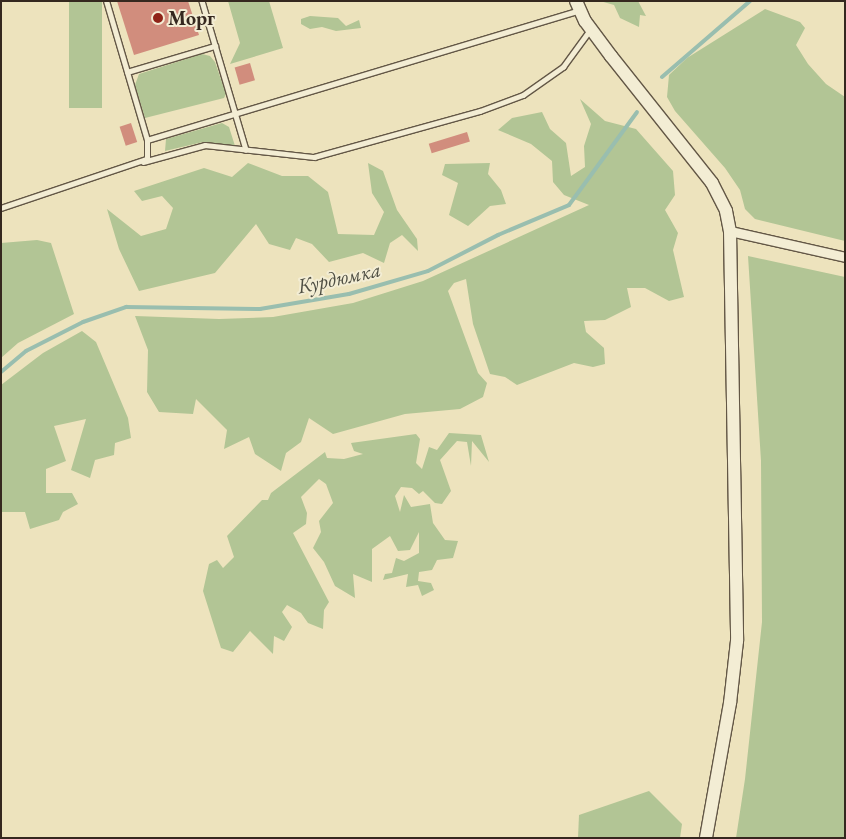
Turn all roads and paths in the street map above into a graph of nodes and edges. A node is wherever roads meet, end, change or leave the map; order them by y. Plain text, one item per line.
1 (106, 1) edge
2 (202, 1) edge
3 (578, 5) edge
4 (591, 29) junction
5 (215, 46) junction
6 (127, 72) junction
7 (235, 113) junction
8 (147, 140) junction
9 (246, 150) junction
10 (143, 162) junction
11 (1, 208) edge
12 (730, 231) junction
13 (845, 257) edge
14 (706, 838) edge

1 - 6 lane
2 - 5 lane
3 - 4 main road
3 - 7 lane
4 - 9 lane
4 - 12 main road
5 - 6 lane
5 - 7 lane
6 - 8 lane
7 - 8 lane
7 - 9 lane
8 - 10 lane
9 - 10 lane
10 - 11 lane
12 - 13 street
12 - 14 main road

